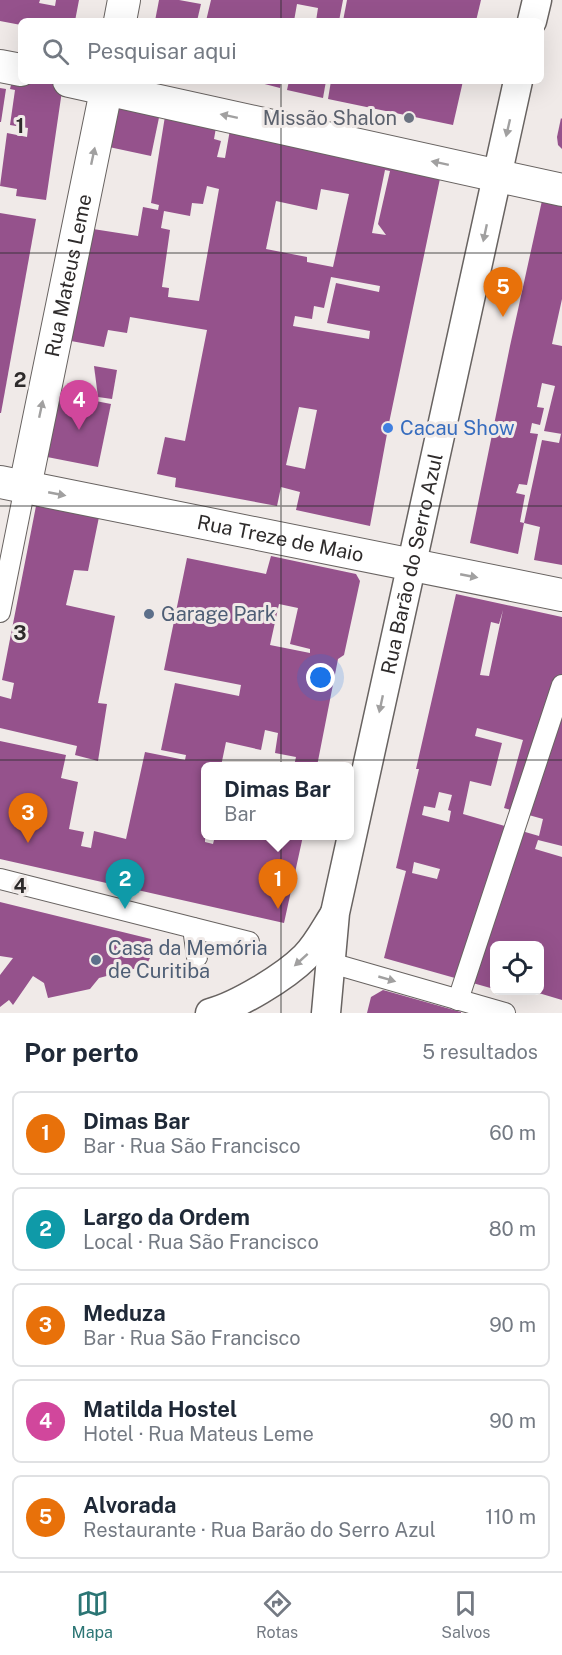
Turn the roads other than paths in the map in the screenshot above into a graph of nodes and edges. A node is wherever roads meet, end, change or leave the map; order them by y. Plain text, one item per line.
1 (124, 0) edge
2 (537, 0) edge
3 (121, 18) edge
4 (533, 18) edge
5 (0, 66) edge
6 (18, 69) edge
7 (517, 84) edge
8 (107, 85) edge
9 (497, 176) junction
10 (562, 190) edge
11 (12, 485) edge
12 (412, 564) junction
13 (562, 595) edge
14 (0, 612) edge
15 (562, 685) edge
16 (354, 827) edge
17 (351, 840) edge
18 (0, 879) edge
19 (335, 913) junction
20 (193, 928) junction
21 (249, 942) dead end
22 (196, 957) dead end
23 (331, 963) junction
24 (458, 1000) junction
25 (222, 1012) edge
26 (326, 1013) edge
27 (505, 1013) edge

1 - 3 main road
2 - 4 street
5 - 6 main road
7 -> 9 street, Rua Barão do Serro Azul
9 -> 8 main road
11 -> 8 main road, Rua Mateus Leme
9 - 10 main road
9 -> 12 street, Rua Barão do Serro Azul
11 -> 12 main road, Rua Treze de Maio
11 - 14 street, Rua Mateus Leme
12 -> 13 main road, Rua Treze de Maio
12 -> 16 street, Rua Barão do Serro Azul
15 - 24 street
17 -> 19 street, Rua Barão do Serro Azul
18 - 20 street
19 - 23 street, Rua Barão do Serro Azul
19 -> 25 street
20 - 21 street
20 - 22 street
23 -> 24 street
23 - 26 street, Rua Barão do Serro Azul
24 - 27 street

